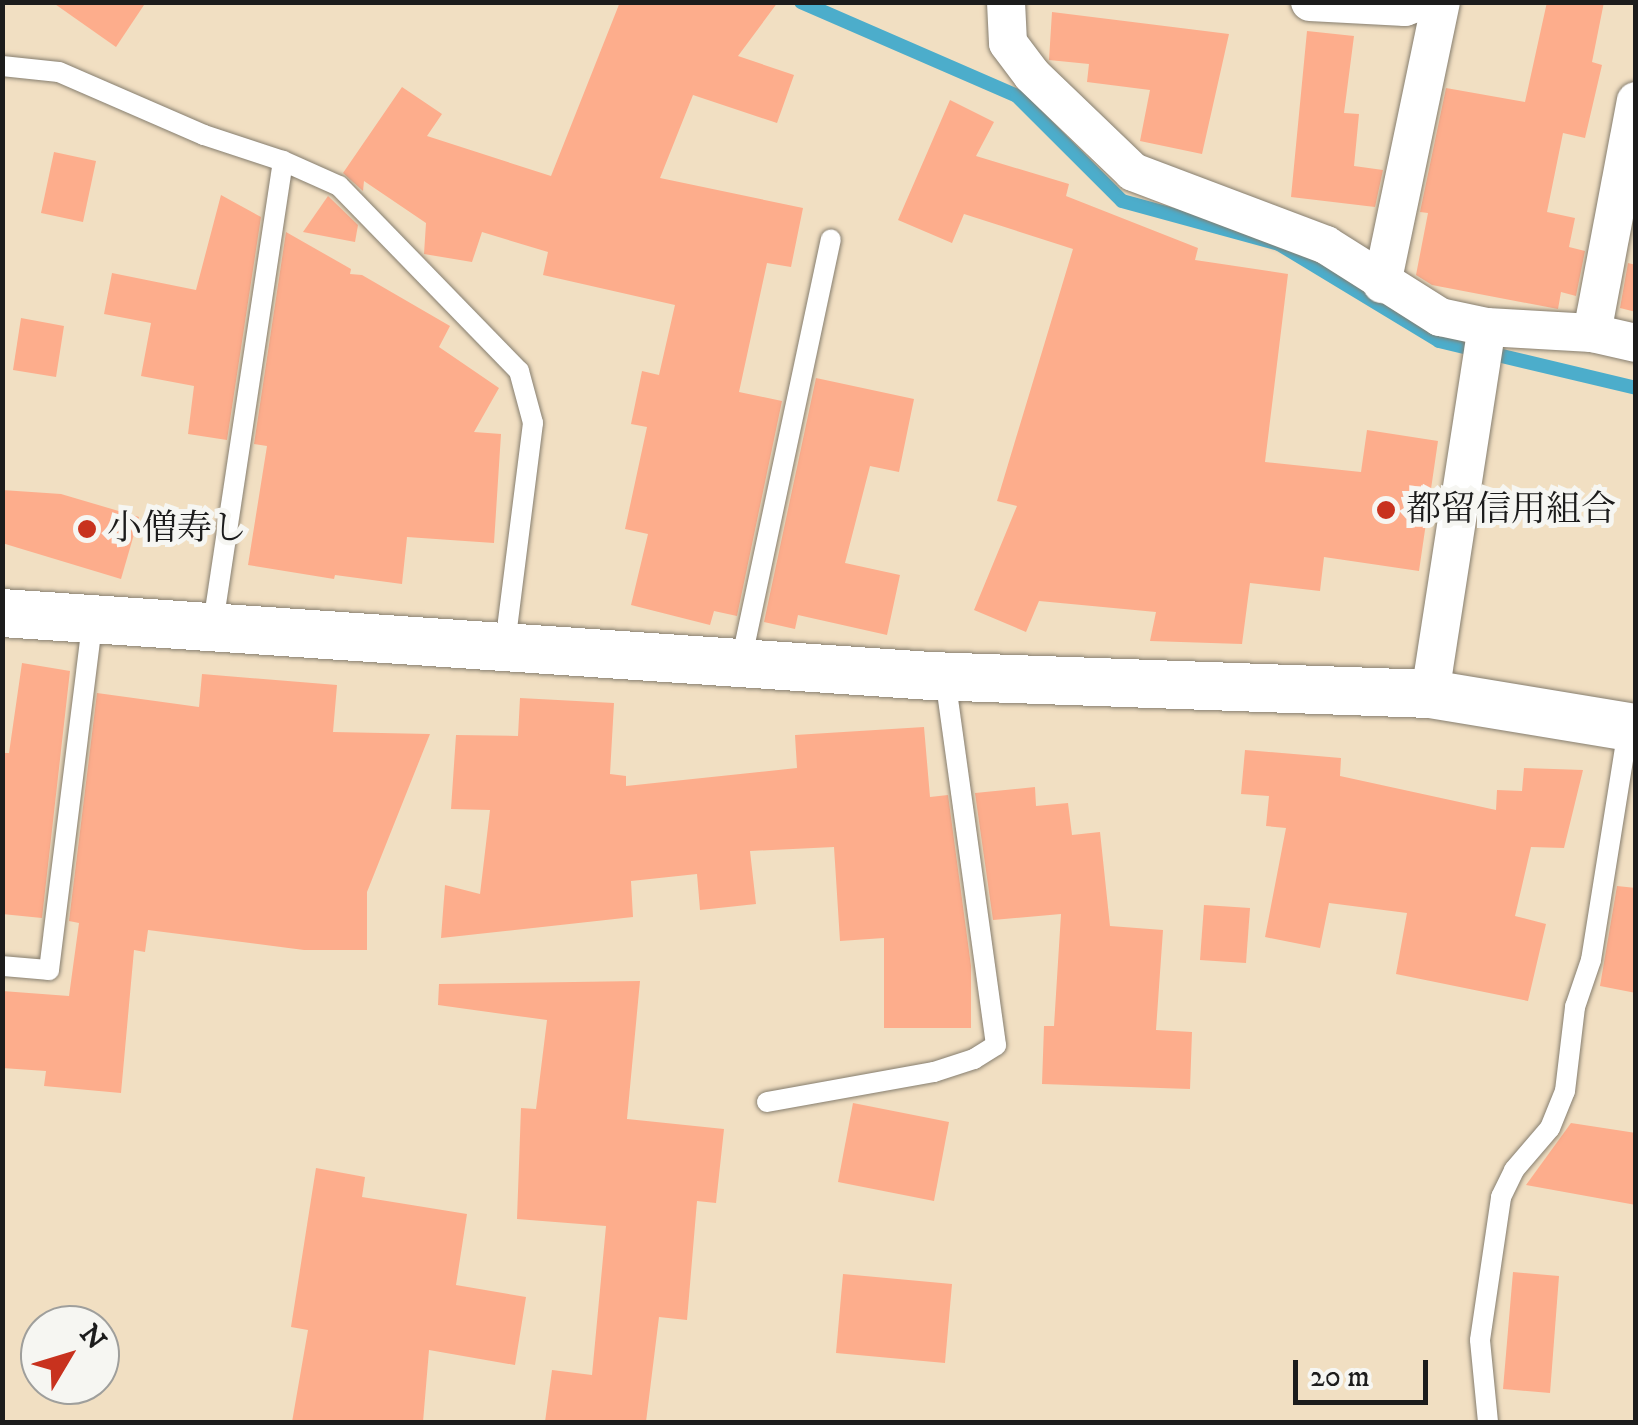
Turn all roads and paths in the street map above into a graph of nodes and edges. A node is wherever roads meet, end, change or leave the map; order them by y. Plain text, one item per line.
1 (1006, 2) edge
2 (1310, 2) edge
3 (1419, 2) edge
4 (1441, 2) edge
5 (2, 66) edge
6 (1636, 101) edge
7 (283, 160) junction
8 (831, 239) dead end
9 (1382, 284) junction
10 (1487, 327) junction
11 (1592, 333) junction
12 (1636, 343) edge
13 (2, 613) edge
14 (93, 616) junction
15 (213, 625) junction
16 (505, 646) junction
17 (741, 662) junction
18 (945, 677) junction
19 (1430, 694) junction
20 (1632, 728) edge
21 (2, 966) edge
22 (767, 1102) dead end
23 (1488, 1422) edge

1 - 9 street
2 - 3 street
4 - 9 street
5 - 7 lane
6 - 11 street
7 - 15 lane
7 - 16 lane
8 - 17 lane
9 - 10 street
10 - 11 street
10 - 19 street
11 - 12 street
13 - 14 street
14 - 15 street
14 - 21 lane
15 - 16 street
16 - 17 street
17 - 18 street
18 - 19 street
18 - 22 lane
19 - 20 street
20 - 23 lane

